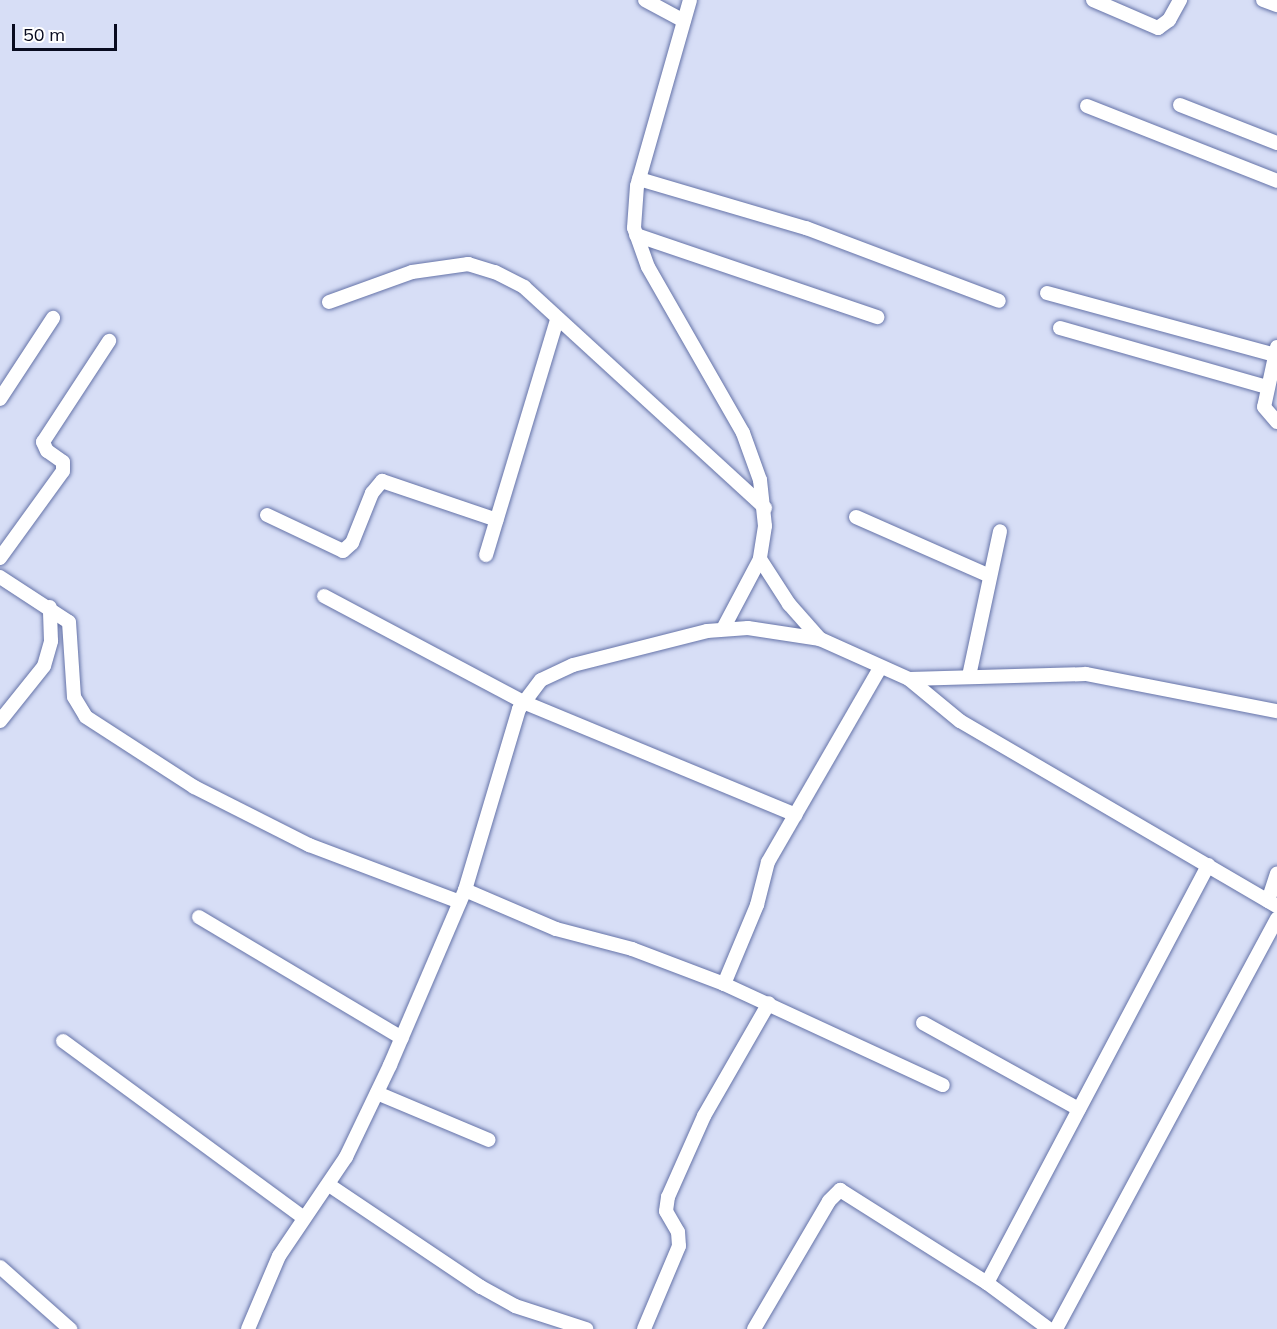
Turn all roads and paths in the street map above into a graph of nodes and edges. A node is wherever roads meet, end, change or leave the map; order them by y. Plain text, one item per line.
1 (645, 0) edge
2 (690, 0) edge
3 (1093, 0) edge
4 (1180, 0) edge
5 (1263, 0) edge
6 (1277, 5) edge
7 (684, 21) junction
8 (1180, 105) dead end
9 (1087, 106) dead end
10 (1277, 143) edge
11 (639, 179) junction
12 (1277, 181) edge
13 (636, 235) junction
14 (1047, 292) dead end
15 (329, 302) dead end
16 (999, 302) dead end
17 (877, 317) dead end
18 (53, 318) dead end
19 (557, 320) junction
20 (1060, 328) dead end
21 (109, 342) dead end
22 (1276, 351) edge
23 (1266, 387) junction
24 (0, 399) edge
25 (1277, 422) edge
26 (765, 508) junction
27 (267, 515) dead end
28 (856, 517) dead end
29 (497, 520) junction
30 (1000, 531) dead end
31 (486, 555) dead end
32 (0, 558) edge
33 (760, 559) junction
34 (990, 576) junction
35 (0, 577) edge
36 (324, 596) dead end
37 (50, 607) junction
38 (723, 629) junction
39 (820, 639) junction
40 (880, 668) junction
41 (969, 676) junction
42 (909, 678) junction
43 (523, 702) junction
44 (1277, 711) edge
45 (0, 721) edge
46 (796, 815) junction
47 (1208, 865) junction
48 (1277, 873) edge
49 (463, 896) junction
50 (1272, 904) edge
51 (199, 917) dead end
52 (1277, 919) edge
53 (724, 984) junction
54 (769, 1003) junction
55 (923, 1023) dead end
56 (402, 1038) junction
57 (63, 1041) dead end
58 (943, 1085) dead end
59 (378, 1094) junction
60 (1079, 1109) junction
61 (489, 1140) dead end
62 (329, 1185) junction
63 (304, 1218) junction
64 (0, 1267) edge
65 (987, 1283) junction
66 (70, 1329) edge
67 (248, 1329) edge
68 (586, 1329) edge
69 (644, 1329) edge
70 (754, 1329) edge
71 (1048, 1329) edge
72 (1056, 1329) edge

1 - 7 street
2 - 7 street
3 - 4 street
5 - 6 street
7 - 11 street
8 - 10 street
9 - 12 street
11 - 13 street
11 - 16 street
13 - 17 street
13 - 26 street
14 - 22 street
15 - 19 street
18 - 24 street
19 - 26 street
19 - 29 street
20 - 23 street
21 - 32 street
22 - 23 street
23 - 25 street
26 - 33 street
27 - 29 street
28 - 34 street
29 - 31 street
30 - 34 street
33 - 38 street
33 - 39 street
34 - 41 street
35 - 37 street
36 - 43 street
37 - 45 street
37 - 49 street
38 - 39 street
38 - 43 street
39 - 40 street
40 - 42 street
40 - 46 street
41 - 42 street
41 - 44 street
42 - 47 street
43 - 46 street
43 - 49 street
46 - 53 street
47 - 50 street
47 - 60 street
48 - 50 street
49 - 53 street
49 - 56 street
51 - 56 street
52 - 72 street
53 - 54 street
54 - 58 street
54 - 69 street
55 - 60 street
56 - 59 street
57 - 63 street
59 - 61 street
59 - 62 street
60 - 65 street
62 - 63 street
62 - 68 street
63 - 67 street
64 - 66 street
65 - 70 street
65 - 71 street

